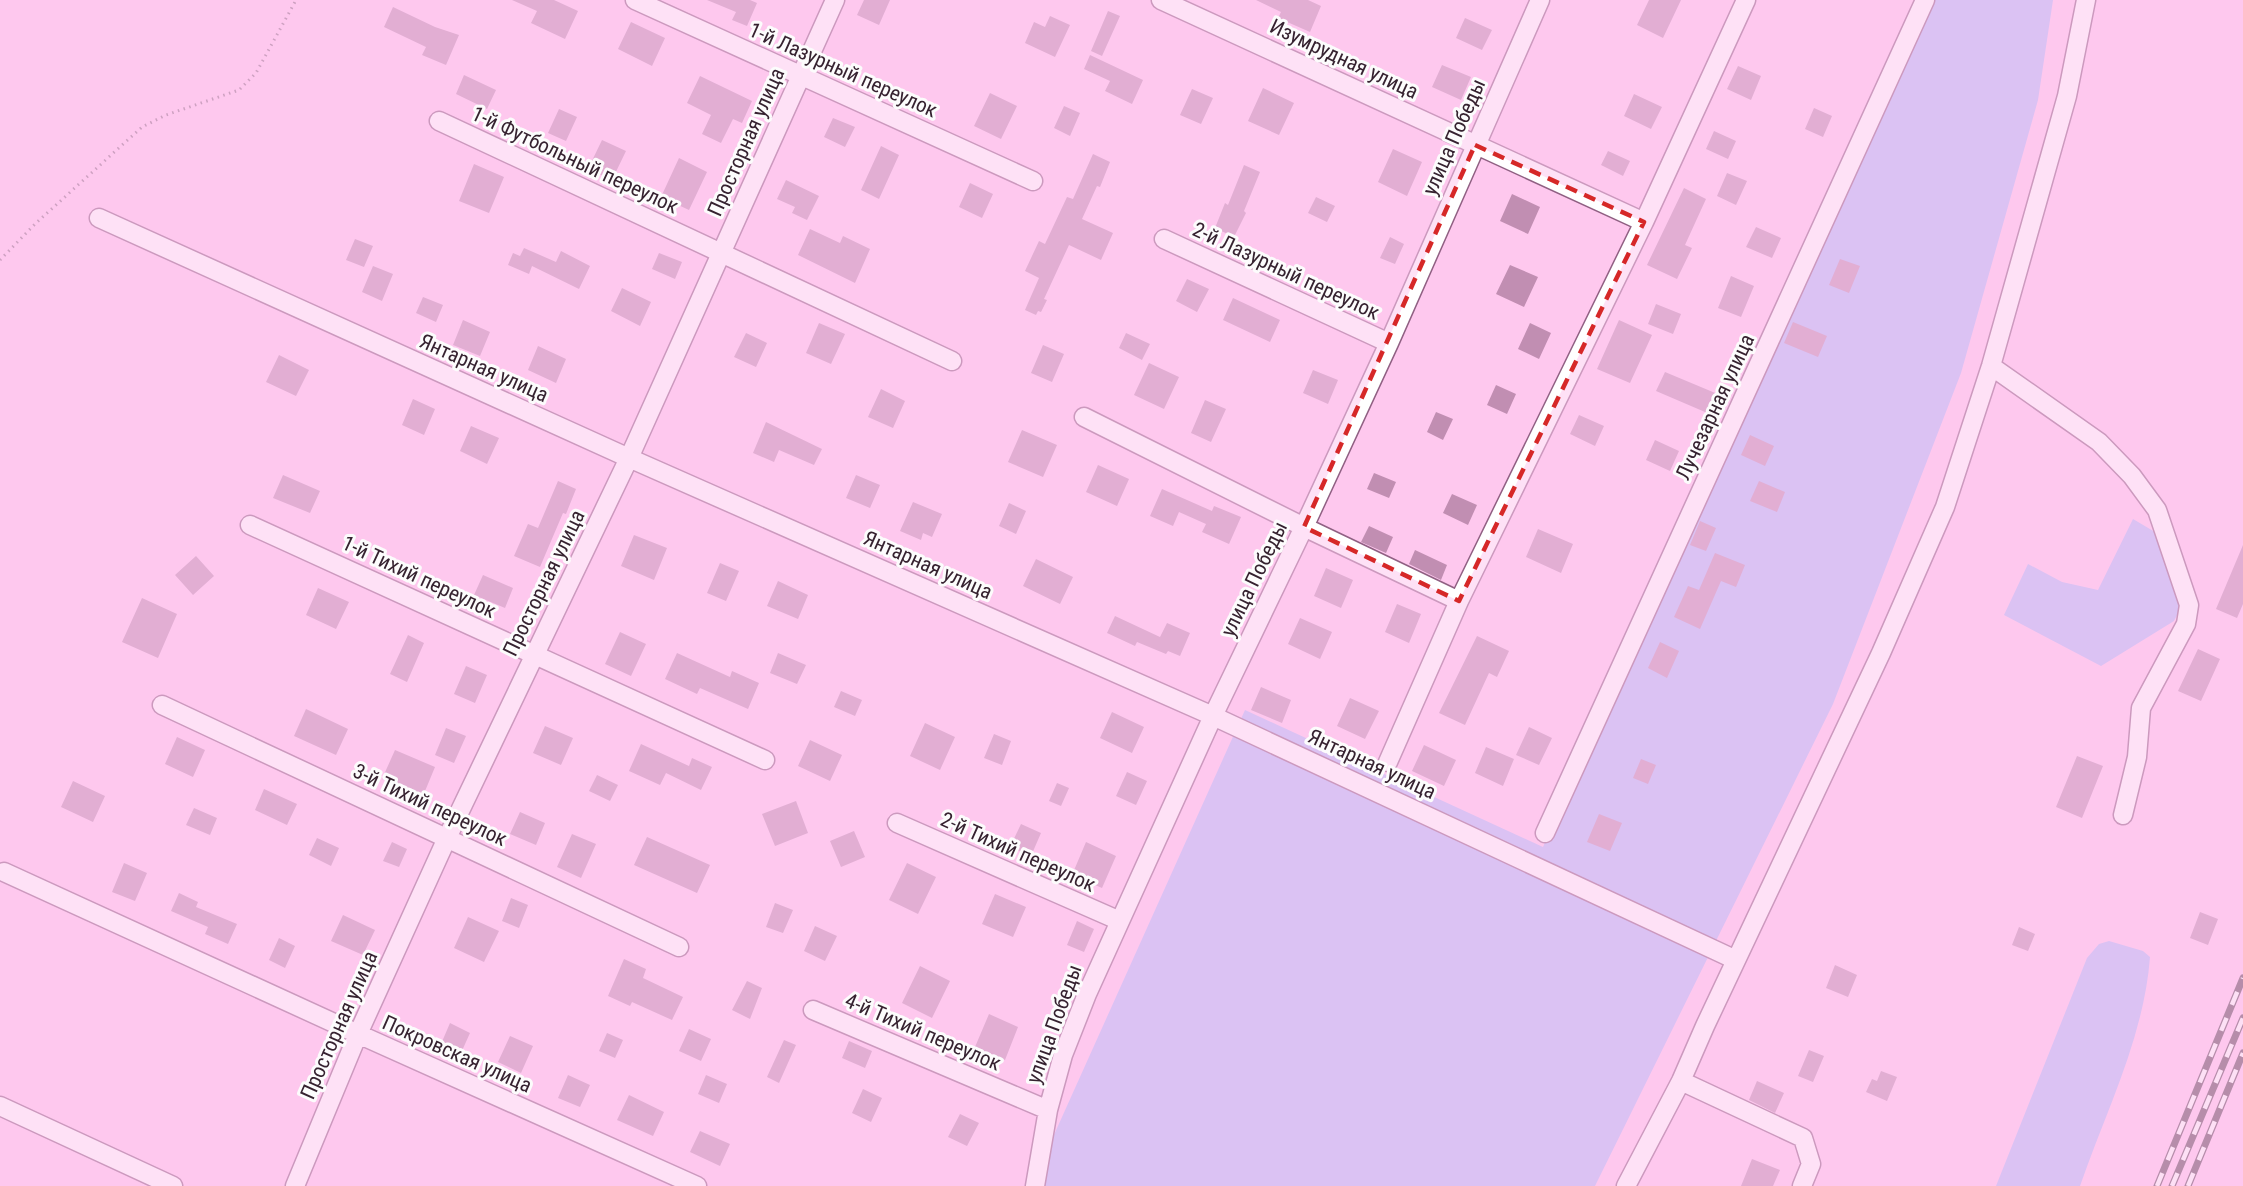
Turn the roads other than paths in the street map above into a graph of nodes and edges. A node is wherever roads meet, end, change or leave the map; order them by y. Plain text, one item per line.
1 (635, 0) edge
2 (835, 0) edge
3 (1161, 0) edge
4 (1540, 0) edge
5 (1746, 0) edge
6 (1925, 0) edge
7 (2086, 0) edge
8 (801, 75) junction
9 (439, 121) dead end
10 (1475, 145) junction
11 (1032, 181) dead end
12 (99, 218) dead end
13 (1644, 222) junction
14 (1164, 239) dead end
15 (721, 253) junction
16 (1389, 343) junction
17 (952, 362) dead end
18 (1992, 366) junction
19 (1084, 417) dead end
20 (629, 458) junction
21 (250, 525) dead end
22 (1304, 527) junction
23 (1459, 601) junction
24 (534, 655) junction
25 (162, 705) dead end
26 (1213, 716) junction
27 (765, 760) dead end
28 (1388, 762) dead end
29 (2123, 815) dead end
30 (897, 823) dead end
31 (1545, 833) dead end
32 (447, 838) junction
33 (4, 872) dead end
34 (1120, 921) junction
35 (679, 946) dead end
36 (1736, 960) junction
37 (813, 1010) dead end
38 (358, 1034) junction
39 (1681, 1081) junction
40 (0, 1106) edge
41 (1048, 1110) junction
42 (173, 1186) edge
43 (295, 1186) edge
44 (697, 1186) edge
45 (1035, 1186) edge
46 (1626, 1186) edge
47 (1802, 1186) edge

1 - 8 street, 1-й Лазурный переулок
2 - 8 street, Просторная улица
3 - 10 street, Изумрудная улица
4 - 10 street, улица Победы
5 - 13 street
6 - 31 street, Лучезарная улица
7 - 18 street
8 - 11 street, 1-й Лазурный переулок
8 - 15 street, Просторная улица
9 - 15 street, 1-й Футбольный переулок
10 - 13 street, Изумрудная улица
10 - 16 street, улица Победы
12 - 20 street, Янтарная улица
13 - 23 street
14 - 16 street, 2-й Лазурный переулок
15 - 17 street, 1-й Футбольный переулок
15 - 20 street, Просторная улица
16 - 22 street, улица Победы
18 - 29 street
18 - 36 street
19 - 22 street
20 - 24 street, Просторная улица
20 - 26 street, Янтарная улица
21 - 24 street, 1-й Тихий переулок
22 - 23 street
22 - 26 street, улица Победы
23 - 28 street
24 - 27 street, 1-й Тихий переулок
24 - 32 street, Просторная улица
25 - 32 street, 3-й Тихий переулок
26 - 34 street, улица Победы
26 - 36 street, Янтарная улица
30 - 34 street, 2-й Тихий переулок
32 - 35 street, 3-й Тихий переулок
32 - 38 street, Просторная улица
33 - 38 street, Покровская улица
34 - 41 street, улица Победы
36 - 39 street
37 - 41 street, 4-й Тихий переулок
38 - 43 street, Просторная улица
38 - 44 street, Покровская улица
39 - 46 street
39 - 47 street
40 - 42 street
41 - 45 street, улица Победы

